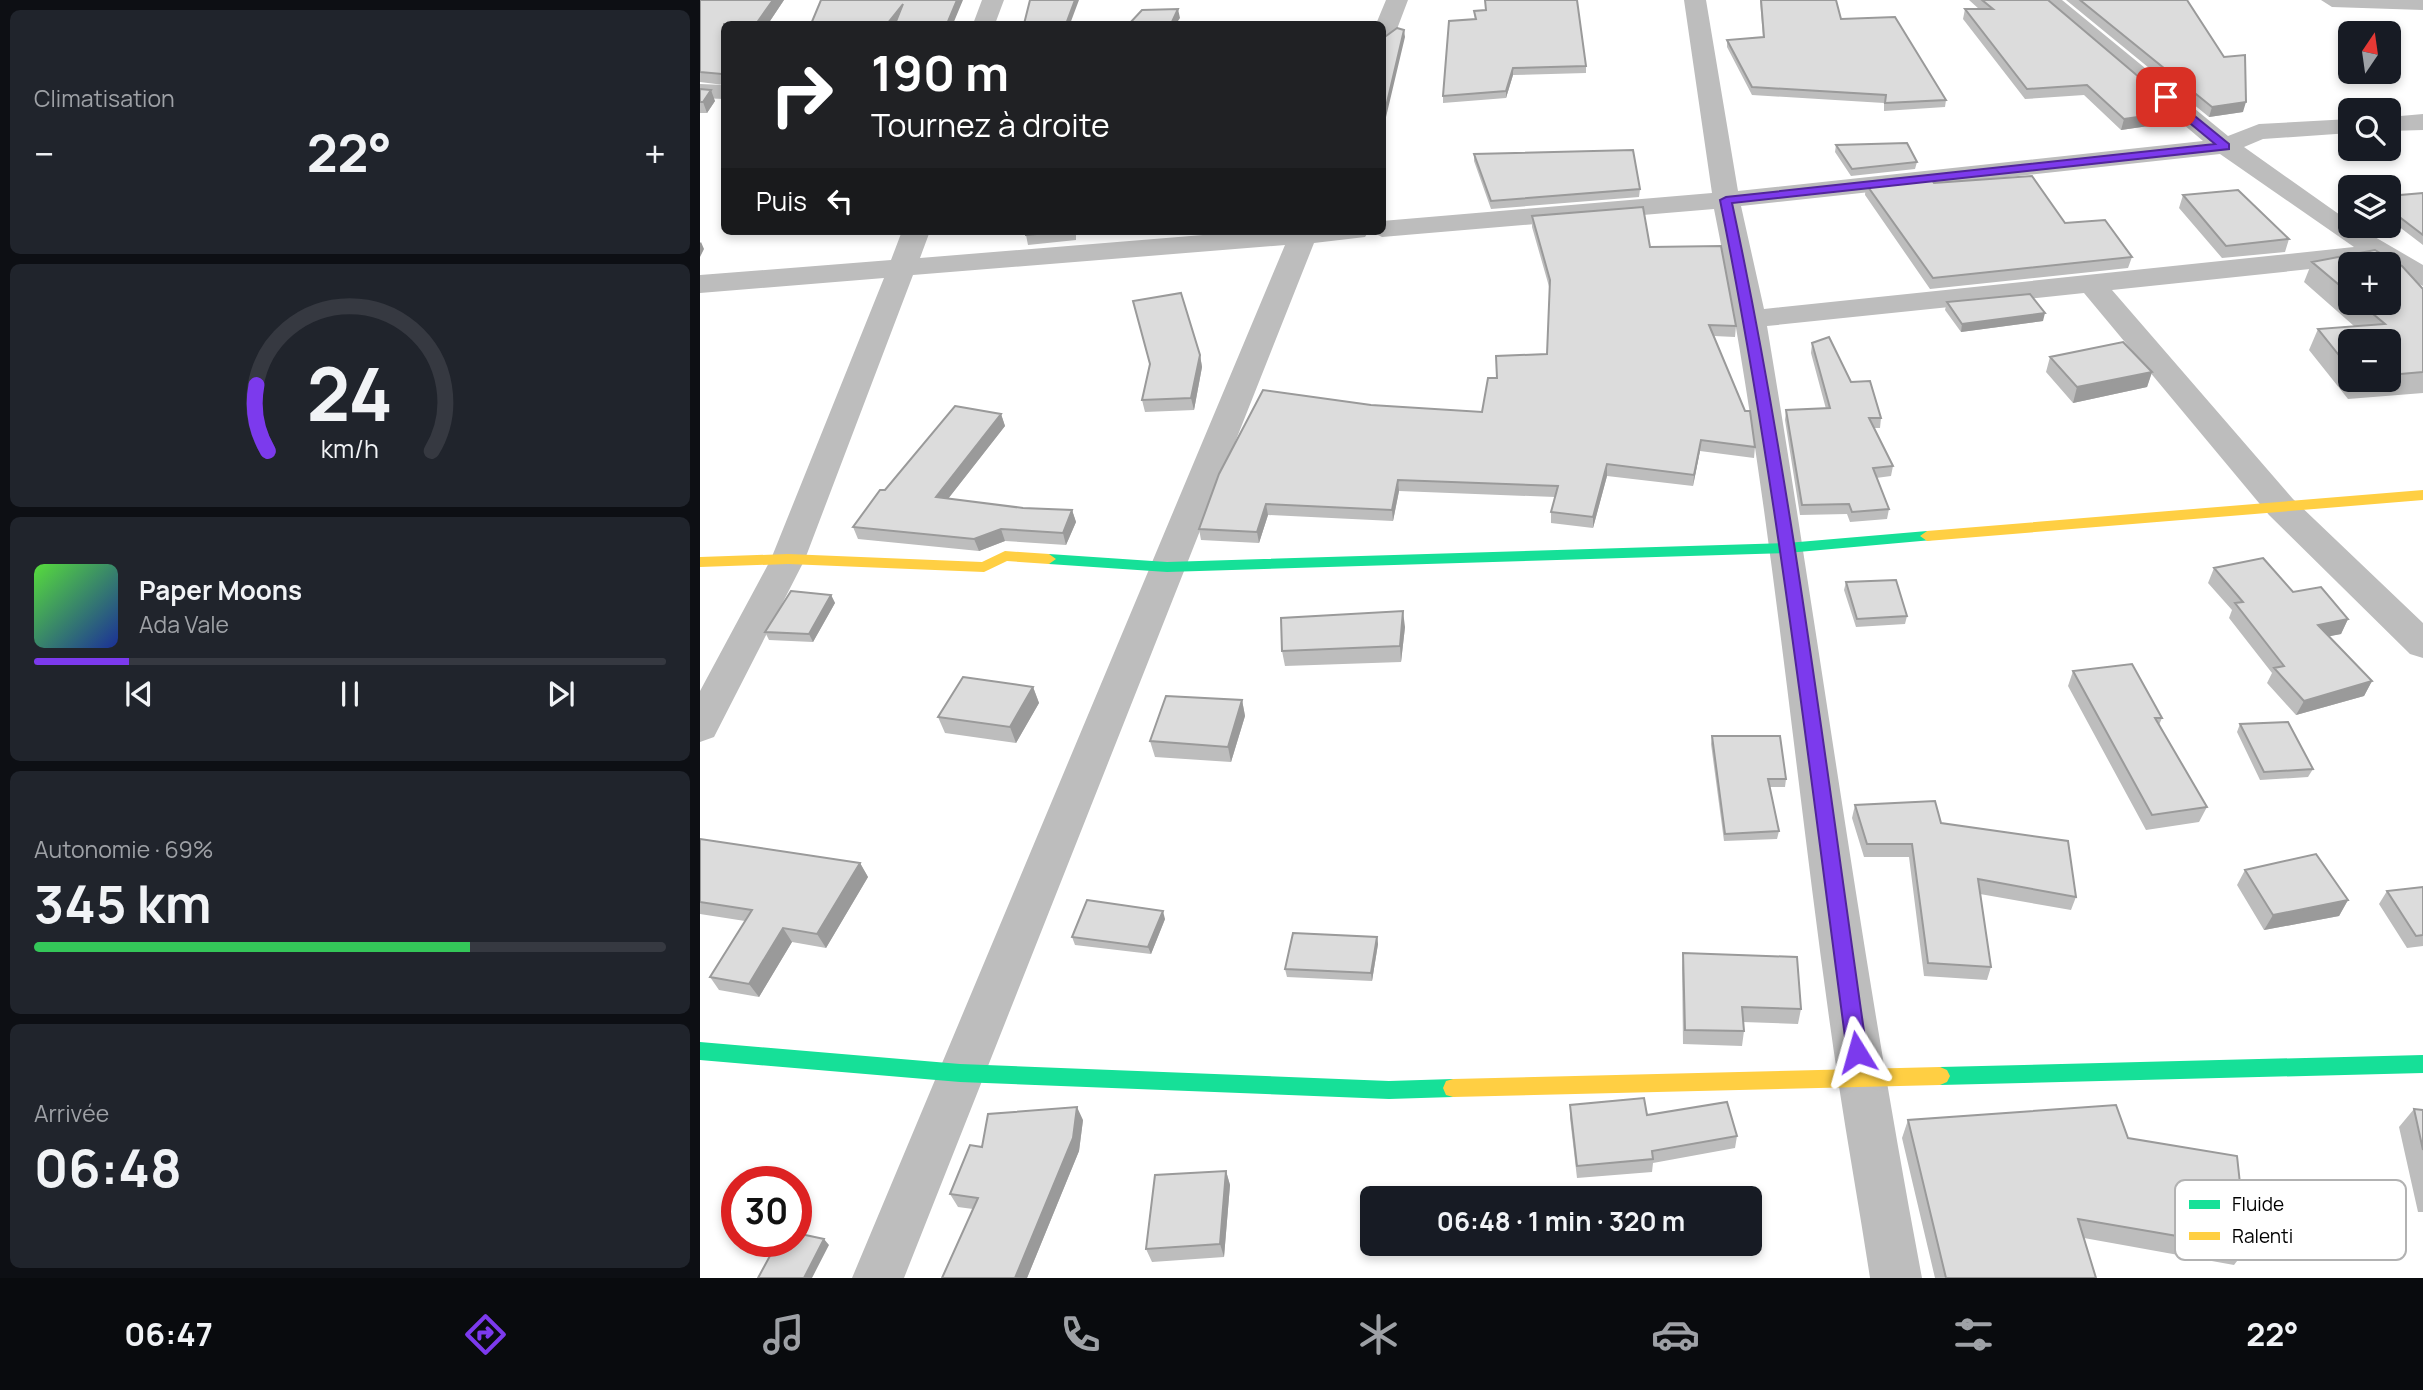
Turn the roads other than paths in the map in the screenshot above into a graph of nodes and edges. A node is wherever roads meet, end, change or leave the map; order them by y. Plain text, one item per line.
1 (993, 0) edge
2 (1397, 0) edge
3 (1695, 0) edge
4 (2048, 0) edge
5 (2332, 0) edge
6 (2423, 3) edge
7 (985, 21) edge
8 (1386, 27) edge
9 (700, 91) edge
10 (721, 92) edge
11 (2423, 122) edge
12 (2401, 123) edge
13 (2338, 127) edge
14 (2225, 146) junction
15 (1726, 200) junction
16 (1386, 229) edge
17 (915, 235) edge
18 (1281, 235) edge
19 (1303, 235) edge
20 (2379, 252) edge
21 (2338, 258) edge
22 (2401, 264) edge
23 (904, 268) junction
24 (2423, 277) edge
25 (700, 284) edge
26 (2092, 284) junction
27 (1751, 319) junction
28 (2423, 495) edge
29 (2281, 507) junction
30 (1787, 548) junction
31 (788, 559) junction
32 (700, 562) edge
33 (1167, 567) junction
34 (2423, 645) edge
35 (700, 727) edge
36 (700, 1051) edge
37 (2423, 1065) edge
38 (960, 1073) junction
39 (1861, 1079) junction
40 (878, 1278) edge
41 (1896, 1278) edge

1 - 7 street
2 - 8 street
3 - 15 street
4 - 14 street
5 - 6 street
9 - 10 street
11 - 12 street
13 - 14 street
14 - 15 street
14 - 20 street
15 - 16 street
15 - 27 street
17 - 23 street
18 - 23 street
19 - 33 street
21 - 26 street
22 - 24 street
23 - 25 street
23 - 31 street
26 - 27 street
26 - 29 street
27 - 30 street
28 - 29 street
29 - 30 street
29 - 34 street
30 - 33 street
30 - 39 street
31 - 32 street
31 - 33 street
31 - 35 street
33 - 38 street
36 - 38 street
37 - 39 street
38 - 39 street
38 - 40 street
39 - 41 street

